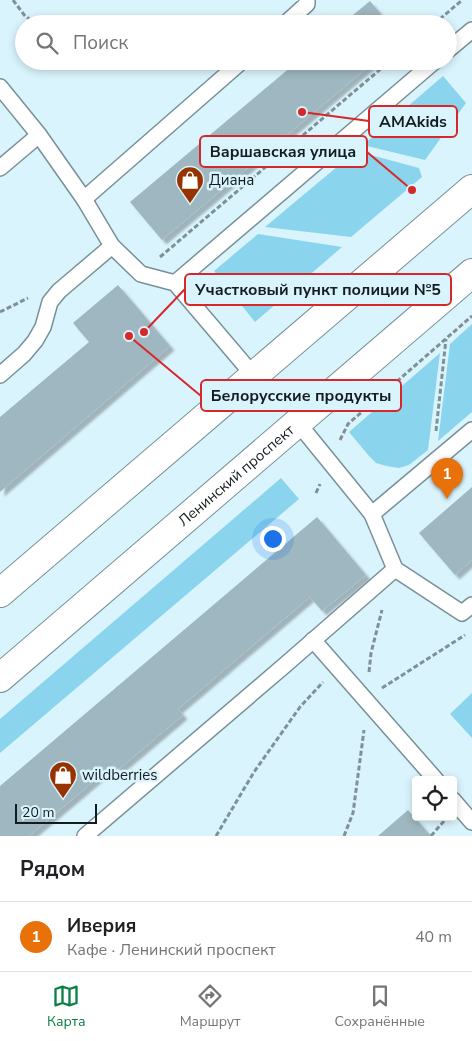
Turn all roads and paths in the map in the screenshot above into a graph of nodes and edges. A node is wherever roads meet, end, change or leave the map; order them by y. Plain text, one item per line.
1 (13, 0) edge
2 (307, 0) edge
3 (461, 0) edge
4 (25, 15) edge
5 (294, 15) edge
6 (444, 15) edge
7 (472, 30) edge
8 (457, 42) edge
9 (232, 70) edge
10 (379, 70) edge
11 (424, 70) edge
12 (0, 87) edge
13 (39, 135) junction
14 (0, 168) edge
15 (472, 189) edge
16 (84, 199) junction
17 (112, 246) junction
18 (472, 273) edge
19 (141, 274) junction
20 (175, 283) junction
21 (472, 316) edge
22 (446, 339) junction
23 (0, 375) edge
24 (254, 376) junction
25 (298, 423) junction
26 (472, 430) edge
27 (330, 462) junction
28 (433, 463) junction
29 (316, 493) dead end
30 (372, 514) junction
31 (395, 569) junction
32 (0, 593) edge
33 (472, 605) edge
34 (468, 633) dead end
35 (313, 640) junction
36 (336, 666) junction
37 (0, 678) edge
38 (365, 698) junction
39 (433, 776) edge
40 (457, 805) edge
41 (444, 821) edge
42 (472, 822) edge
43 (86, 836) edge
44 (216, 836) edge
45 (431, 836) edge

1 - 4 path
2 - 5 lane
3 - 6 path
7 - 8 lane
9 - 16 lane
10 - 19 path
11 - 20 lane
12 - 13 lane
13 - 14 lane
13 - 16 lane
15 - 24 main road
16 - 17 lane
17 - 19 lane
17 - 23 lane
18 - 25 main road, Ленинский проспект
19 - 20 lane
20 - 24 lane
21 - 22 path
22 - 27 path
22 - 28 path
24 - 32 main road
25 - 27 lane
25 - 37 main road, Ленинский проспект
26 - 28 lane
27 - 29 path
27 - 30 lane
28 - 30 lane
30 - 31 lane
31 - 33 lane
31 - 35 lane
34 - 38 path
35 - 36 lane
35 - 43 lane
36 - 38 lane
36 - 44 path
38 - 39 lane
40 - 42 lane
41 - 45 path

